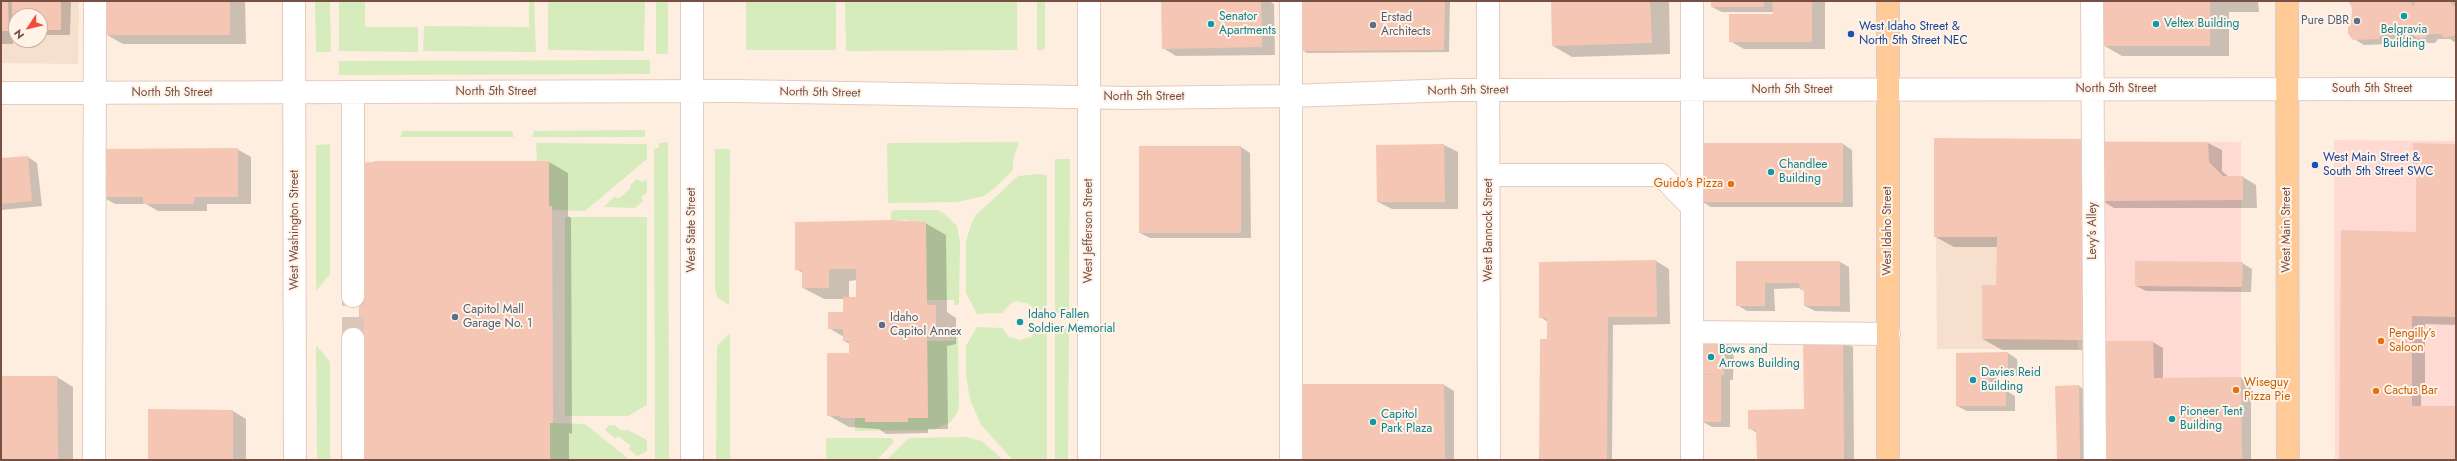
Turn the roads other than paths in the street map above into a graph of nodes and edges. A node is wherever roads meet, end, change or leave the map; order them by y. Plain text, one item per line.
1 (95, 1) edge
2 (294, 1) edge
3 (692, 1) edge
4 (1089, 1) edge
5 (1291, 1) edge
6 (1488, 1) edge
7 (1692, 1) edge
8 (1888, 1) edge
9 (2092, 1) edge
10 (2287, 1) edge
11 (2287, 89) junction
12 (2456, 89) edge
13 (1692, 90) junction
14 (1888, 90) junction
15 (2091, 90) junction
16 (1488, 91) junction
17 (353, 92) junction
18 (692, 92) junction
19 (1, 93) edge
20 (95, 93) junction
21 (294, 93) junction
22 (1290, 96) junction
23 (1089, 97) junction
24 (1692, 155) junction
25 (1489, 175) junction
26 (1661, 175) junction
27 (1692, 207) junction
28 (353, 296) tunnel mouth
29 (1692, 332) junction
30 (1889, 334) junction
31 (353, 339) tunnel mouth
32 (94, 460) edge
33 (295, 460) edge
34 (353, 460) edge
35 (692, 460) edge
36 (1089, 460) edge
37 (1290, 460) edge
38 (1489, 460) edge
39 (1692, 460) edge
40 (1888, 460) edge
41 (2095, 460) edge
42 (2288, 460) edge

1 - 20 street
2 - 21 street, West Washington Street
3 - 18 street, West State Street
4 - 23 street, West Jefferson Street
5 - 22 street
6 - 16 street, West Bannock Street
7 - 13 street
8 - 14 main road, West Idaho Street
9 - 15 street, Levy's Alley
10 - 11 main road, West Main Street
11 - 12 street, South 5th Street
11 - 15 street, North 5th Street
11 - 42 main road, West Main Street
13 - 14 street, North 5th Street
13 - 16 street, North 5th Street
13 - 24 street
14 - 15 street, North 5th Street
14 - 30 main road, West Idaho Street
15 - 41 street, Levy's Alley
16 - 22 street, North 5th Street
16 - 25 street, West Bannock Street
17 - 18 street, North 5th Street
17 - 21 street, North 5th Street
17 - 28 street
18 - 23 street, North 5th Street
18 - 35 street, West State Street
19 - 20 street, North 5th Street
20 - 21 street, North 5th Street
20 - 32 street
21 - 33 street, West Washington Street
22 - 23 street, North 5th Street
22 - 37 street
23 - 36 street, West Jefferson Street
24 - 26 street
24 - 27 street
25 - 26 street
25 - 38 street, West Bannock Street
26 - 27 street
27 - 29 street
29 - 30 street
29 - 39 street
30 - 40 main road, West Idaho Street
31 - 34 street

